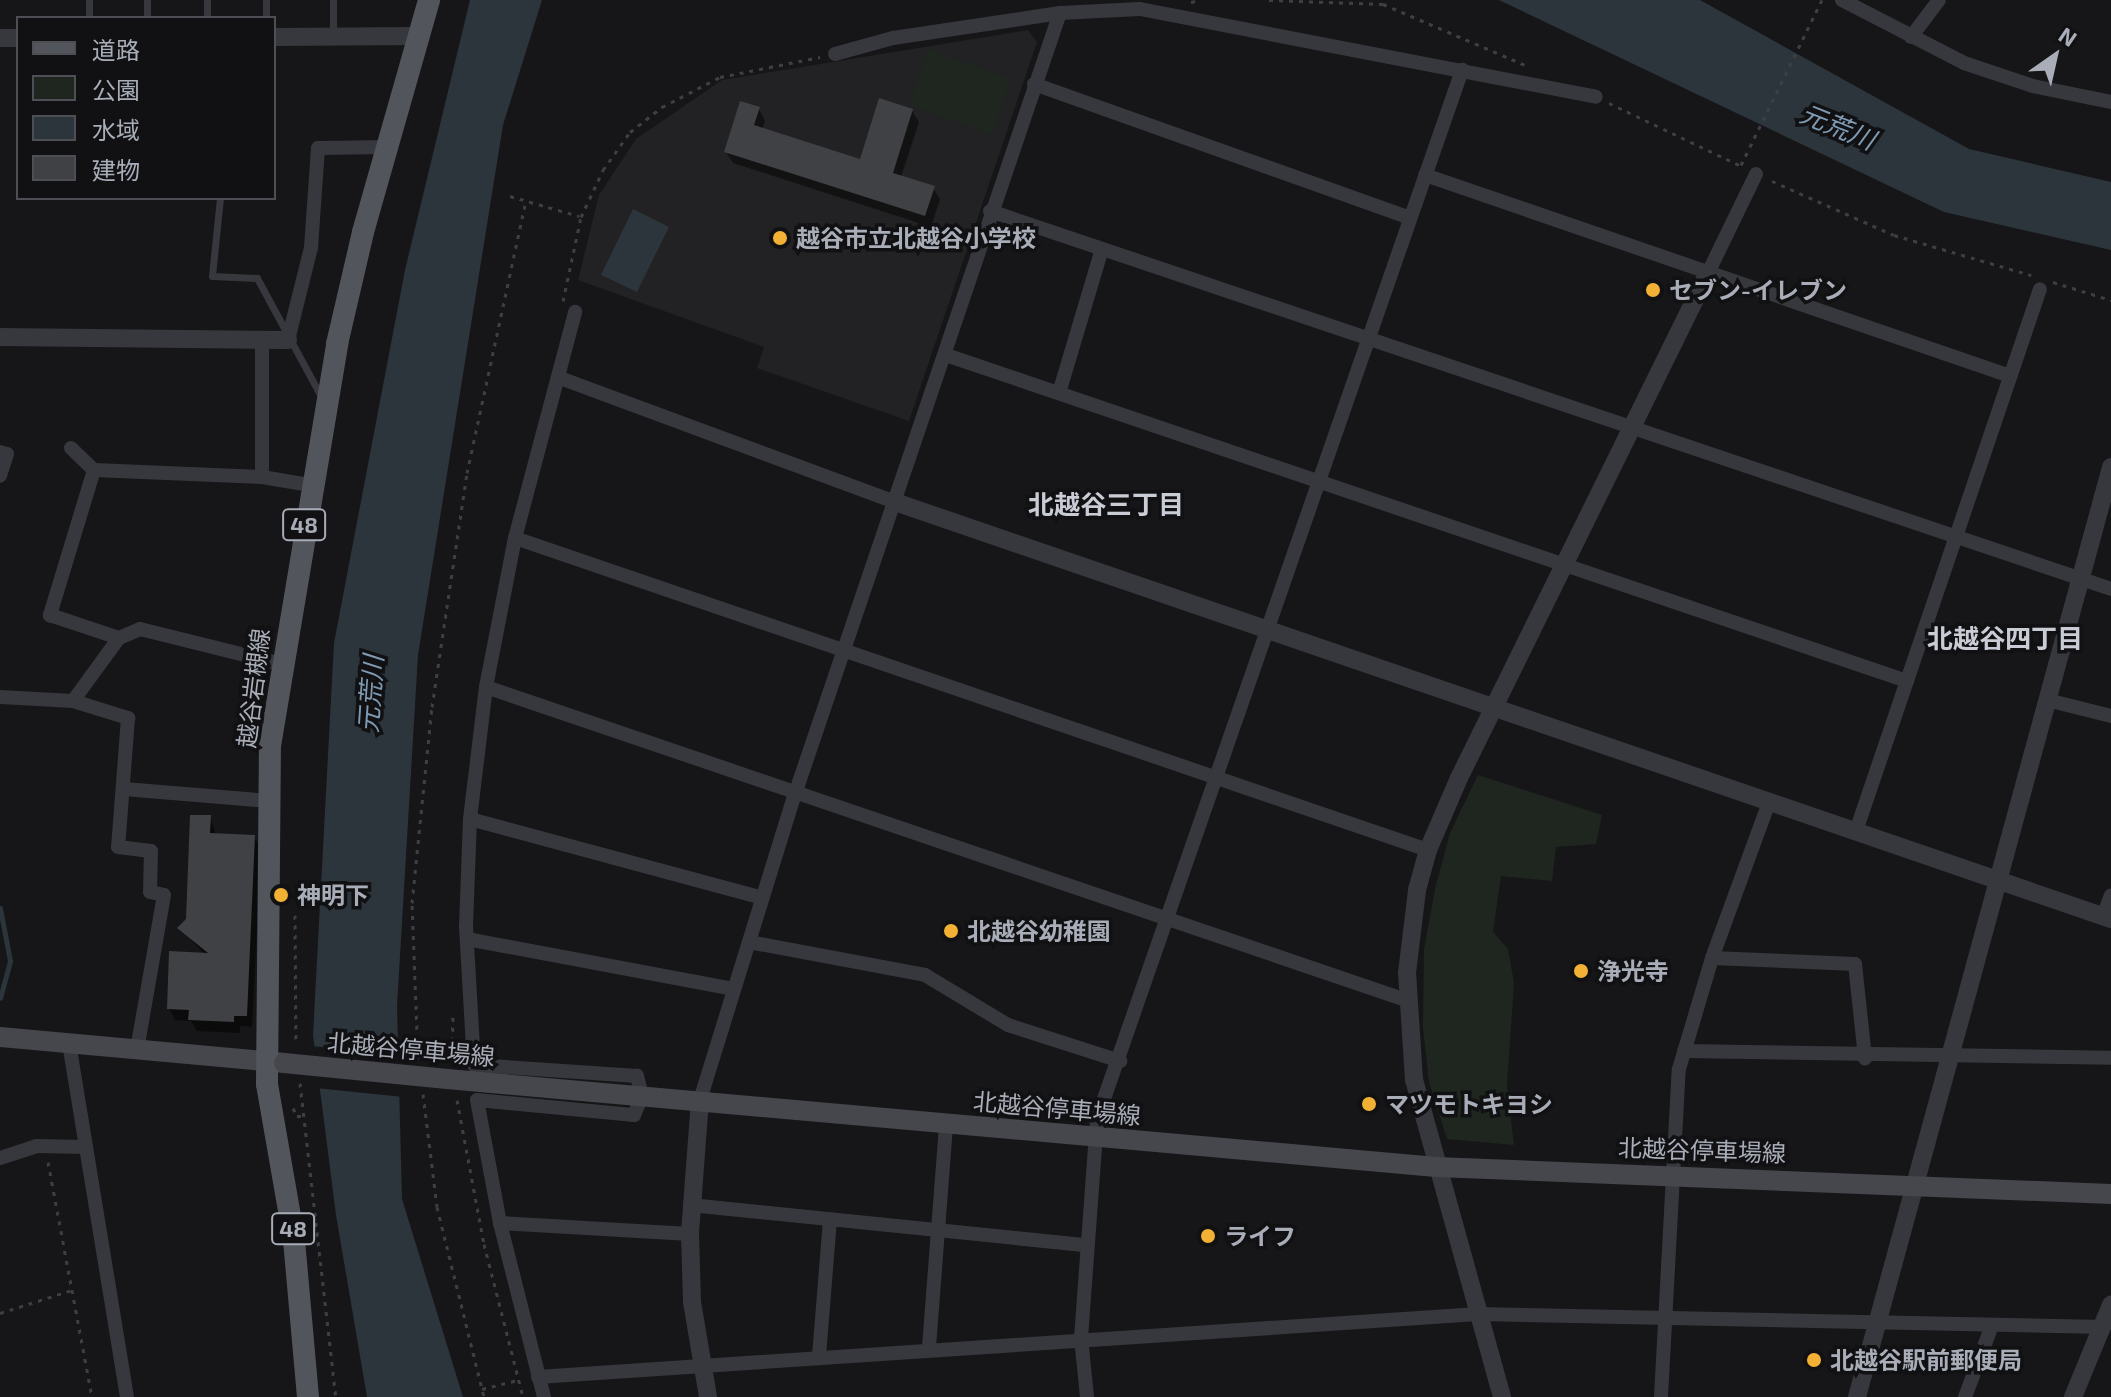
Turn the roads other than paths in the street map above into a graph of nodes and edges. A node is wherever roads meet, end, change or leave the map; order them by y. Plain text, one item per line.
1 (333, 0) edge
2 (429, 0) edge
3 (1842, 0) edge
4 (1939, 0) edge
5 (1060, 13) junction
6 (419, 36) junction
7 (276, 37) edge
8 (333, 37) junction
9 (1911, 37) junction
10 (835, 54) road end
11 (1462, 70) junction
12 (1034, 84) junction
13 (1596, 97) road end
14 (2111, 102) edge
15 (388, 147) junction
16 (1756, 174) road end
17 (1425, 175) junction
18 (220, 200) edge
19 (990, 211) junction
20 (1410, 218) junction
21 (1102, 249) junction
22 (1708, 273) junction
23 (2040, 289) dead end
24 (568, 308) road end
25 (0, 337) edge
26 (1368, 338) junction
27 (262, 340) junction
28 (288, 340) junction
29 (946, 355) junction
30 (2010, 376) junction
31 (560, 378) junction
32 (1059, 393) junction
33 (325, 403) junction
34 (1633, 427) junction
35 (71, 448) dead end
36 (0, 452) edge
37 (2111, 467) edge
38 (94, 470) junction
39 (0, 476) edge
40 (262, 477) junction
41 (1318, 481) junction
42 (310, 485) junction
43 (895, 502) junction
44 (1956, 537) junction
45 (515, 538) junction
46 (1565, 565) junction
47 (2080, 579) junction
48 (2111, 589) edge
49 (1266, 629) junction
50 (119, 638) junction
51 (844, 649) junction
52 (281, 664) junction
53 (1907, 681) junction
54 (486, 687) junction
55 (0, 697) edge
56 (2047, 700) junction
57 (73, 701) junction
58 (1494, 708) junction
59 (2111, 716) edge
60 (1215, 778) junction
61 (124, 789) junction
62 (795, 794) junction
63 (270, 801) junction
64 (1769, 802) junction
65 (470, 819) junction
66 (1856, 831) junction
67 (1428, 850) junction
68 (1998, 880) junction
69 (2111, 895) edge
70 (763, 898) junction
71 (2107, 918) edge
72 (1165, 922) junction
73 (467, 939) junction
74 (749, 942) junction
75 (1712, 958) junction
76 (734, 989) junction
77 (1406, 1000) junction
78 (0, 1037) edge
79 (69, 1043) junction
80 (137, 1049) junction
81 (1684, 1051) junction
82 (1951, 1057) junction
83 (1865, 1058) junction
84 (2111, 1058) edge
85 (1120, 1061) junction
86 (286, 1062) junction
87 (642, 1096) junction
88 (700, 1100) junction
89 (946, 1124) junction
90 (1092, 1138) junction
91 (86, 1147) junction
92 (0, 1158) edge
93 (1436, 1167) junction
94 (1674, 1175) junction
95 (1914, 1184) junction
96 (2111, 1194) edge
97 (690, 1205) junction
98 (830, 1219) junction
99 (500, 1223) junction
100 (938, 1230) junction
101 (690, 1234) junction
102 (1086, 1245) junction
103 (2111, 1305) edge
104 (1478, 1314) junction
105 (1666, 1318) junction
106 (1878, 1322) junction
107 (1992, 1325) junction
108 (2107, 1328) edge
109 (1081, 1338) junction
110 (929, 1347) junction
111 (819, 1356) junction
112 (701, 1366) junction
113 (538, 1377) junction
114 (1496, 1396) edge
115 (127, 1397) edge
116 (308, 1397) edge
117 (544, 1397) edge
118 (708, 1397) edge
119 (1087, 1397) edge
120 (1661, 1397) edge
121 (1857, 1397) edge
122 (1965, 1397) edge
123 (2073, 1397) edge

1 - 8 lane
2 - 6 main road, 越谷岩槻線 / 48
3 - 9 street
4 - 9 street
5 - 10 street
5 - 11 street
5 - 12 street
6 - 8 street
6 - 15 main road, 越谷岩槻線 / 48
7 - 8 street
9 - 14 street
11 - 13 street
11 - 17 street
12 - 19 street
12 - 20 street
15 - 28 street
15 - 33 main road, 越谷岩槻線 / 48
16 - 22 street
17 - 20 street
17 - 22 street
18 - 28 lane
19 - 21 street
19 - 29 street
20 - 26 street
21 - 26 street
21 - 32 street
22 - 30 street
22 - 34 street
23 - 30 street
24 - 31 street
25 - 27 street
26 - 34 street
26 - 41 street
27 - 28 street
27 - 40 street
28 - 33 lane
29 - 32 street
29 - 43 street
30 - 44 street
31 - 43 street
31 - 45 street
32 - 41 street
33 - 42 main road, 越谷岩槻線 / 48
34 - 44 street
34 - 46 street
35 - 38 street
36 - 39 street
37 - 47 street
38 - 40 street
38 - 50 street
40 - 42 street
41 - 46 street
41 - 49 street
42 - 52 main road, 越谷岩槻線 / 48
43 - 49 street
43 - 51 street
44 - 47 street
44 - 53 street
45 - 51 street
45 - 54 street
46 - 53 street
46 - 58 street
47 - 48 street
47 - 56 street
49 - 58 street
49 - 60 street
50 - 52 street
50 - 57 street
51 - 60 street
51 - 62 street
52 - 63 main road, 越谷岩槻線 / 48
53 - 66 street
54 - 62 street
54 - 65 street
55 - 57 street
56 - 59 street
56 - 68 street
57 - 61 street
58 - 64 street
58 - 67 street
60 - 67 street
60 - 72 street
61 - 63 street
61 - 80 street
62 - 70 street
62 - 72 street
63 - 86 main road, 越谷岩槻線 / 48
64 - 66 street
64 - 75 street
65 - 70 street
65 - 73 street
66 - 68 street
67 - 77 street
68 - 71 street
68 - 82 street
69 - 71 street
70 - 74 street
72 - 77 street
72 - 85 street
73 - 76 street
73 - 87 street
74 - 76 street
74 - 85 street
75 - 81 street
75 - 83 street
76 - 88 street
77 - 93 street
78 - 79 main road, 北越谷停車場線
79 - 80 main road, 北越谷停車場線
79 - 91 street
80 - 86 main road, 北越谷停車場線
81 - 83 street
81 - 94 street
82 - 83 street
82 - 84 street
82 - 95 street
85 - 90 street
86 - 87 main road, 北越谷停車場線, bridge
86 - 116 main road, 越谷岩槻線 / 48
87 - 88 main road, 北越谷停車場線
87 - 99 street
88 - 89 main road, 北越谷停車場線
88 - 97 street
89 - 90 main road, 北越谷停車場線
89 - 100 street
90 - 93 main road, 北越谷停車場線
90 - 102 street
91 - 92 street
91 - 115 street
93 - 94 main road, 北越谷停車場線
93 - 104 street
94 - 95 main road, 北越谷停車場線
94 - 105 street
95 - 96 main road, 北越谷停車場線
95 - 106 street
97 - 98 street
97 - 101 street
98 - 100 street
98 - 111 street
99 - 101 street
99 - 113 street
100 - 102 street
100 - 110 street
101 - 112 street
102 - 109 street
103 - 108 street
104 - 105 street
104 - 109 street
104 - 114 street
105 - 106 street
105 - 120 street
106 - 107 street
106 - 121 street
107 - 108 street
107 - 122 street
108 - 123 street
109 - 110 street
109 - 119 street
110 - 111 street
111 - 112 street
112 - 113 street
112 - 118 street
113 - 117 street

